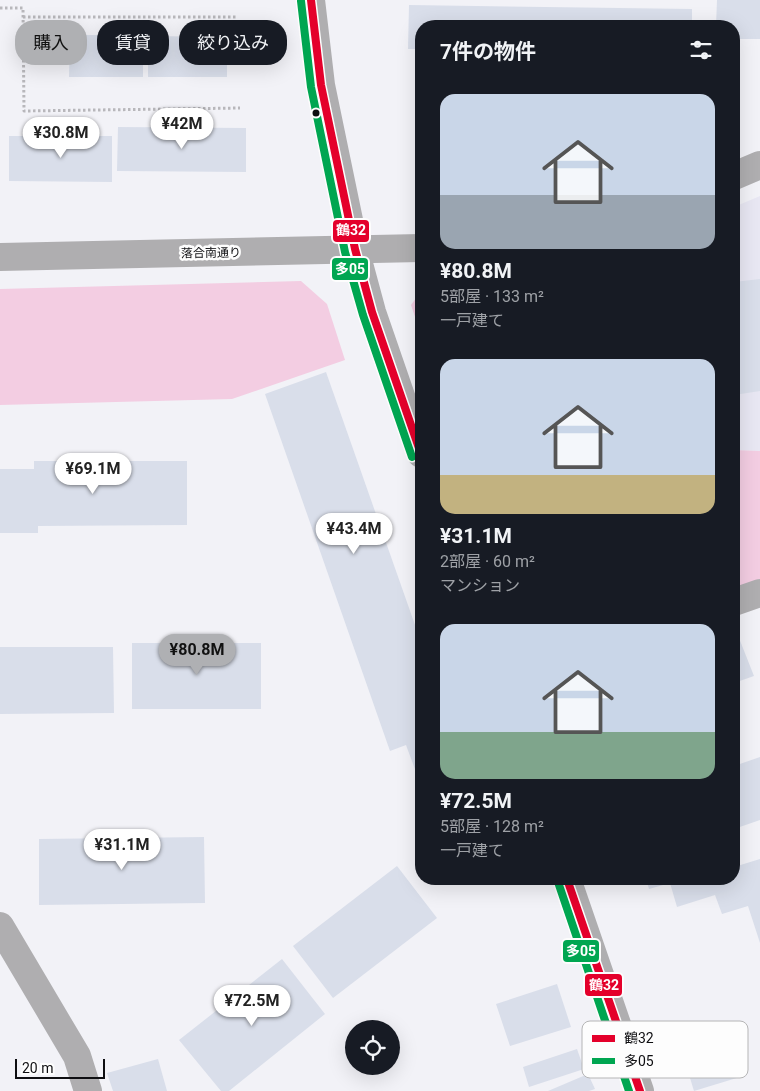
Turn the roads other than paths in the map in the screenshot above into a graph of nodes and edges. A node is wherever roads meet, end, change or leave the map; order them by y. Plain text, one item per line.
1 (311, 0) edge
2 (760, 165) edge
3 (740, 173) edge
4 (415, 248) edge
5 (355, 249) junction
6 (0, 257) edge
7 (415, 437) edge
8 (760, 593) edge
9 (740, 600) edge
10 (569, 885) edge
11 (0, 926) edge
12 (616, 1021) edge
13 (636, 1078) edge
14 (88, 1091) edge
15 (640, 1091) edge

1 - 5 street
2 - 3 street
4 - 5 street, 落合南通り
5 - 6 street, 落合南通り
5 - 7 street
8 - 9 street
10 - 12 street
11 - 14 street
13 - 15 street

